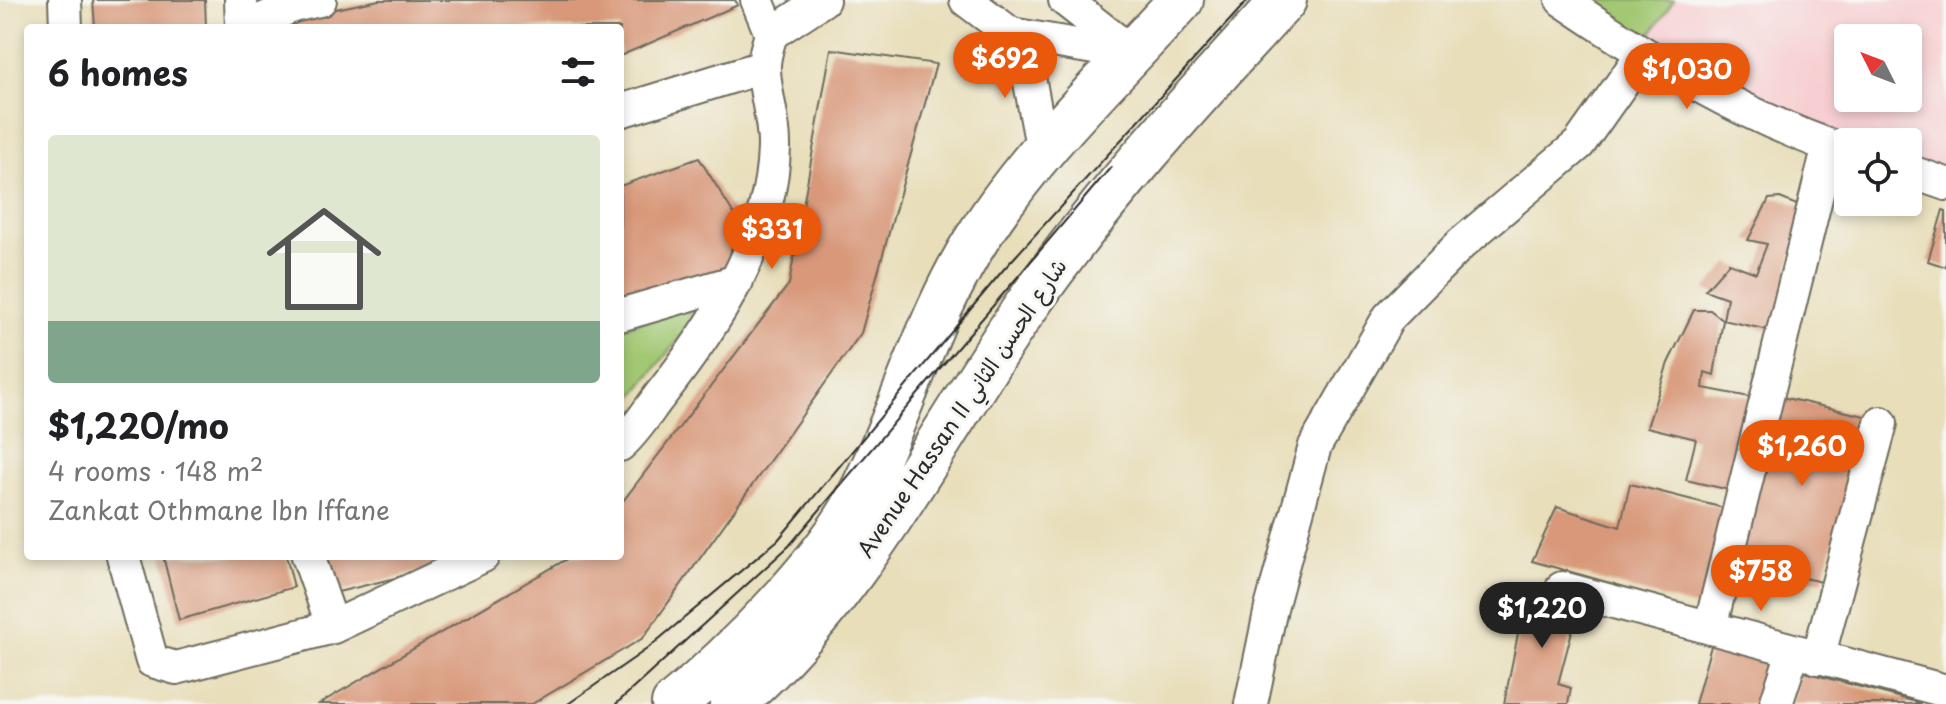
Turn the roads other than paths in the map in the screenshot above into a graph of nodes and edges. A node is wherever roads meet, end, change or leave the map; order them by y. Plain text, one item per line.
1 (65, 0) edge
2 (241, 0) edge
3 (320, 0) edge
4 (757, 0) edge
5 (823, 0) edge
6 (966, 0) edge
7 (1065, 0) edge
8 (1181, 0) edge
9 (1284, 0) edge
10 (1562, 0) edge
11 (66, 24) edge
12 (243, 24) edge
13 (252, 24) edge
14 (771, 34) junction
15 (1011, 34) junction
16 (1642, 55) junction
17 (1130, 56) junction
18 (763, 67) junction
19 (624, 110) edge
20 (1834, 146) edge
21 (1043, 152) junction
22 (1834, 167) edge
23 (1922, 176) edge
24 (1946, 184) edge
25 (737, 281) junction
26 (624, 314) edge
27 (1881, 423) dead end
28 (624, 440) edge
29 (124, 560) edge
30 (309, 560) edge
31 (475, 560) edge
32 (1562, 588) dead end
33 (333, 627) junction
34 (1710, 628) junction
35 (1806, 655) junction
36 (1946, 691) edge
37 (674, 704) edge
38 (732, 704) edge
39 (1251, 704) edge
40 (1776, 704) edge

1 - 11 street
2 - 12 street
3 - 13 street
4 - 14 street
5 - 14 street
6 - 15 street
7 - 17 street
8 - 17 highway, Avenue Hassan II شارع الحسن الثاني
9 - 38 highway, Avenue Hassan II شارع الحسن الثاني
10 - 16 street
14 - 18 street
15 - 17 street
15 - 21 street
16 - 20 street
16 - 39 street
17 - 21 highway, Avenue Hassan II شارع الحسن الثاني
18 - 19 street
18 - 25 street
21 - 37 highway, Avenue Hassan II شارع الحسن الثاني
22 - 34 street
23 - 24 street
25 - 26 street
25 - 28 street
27 - 35 street
29 - 33 street
30 - 33 street
31 - 33 street
32 - 34 street
34 - 35 street
35 - 36 street
35 - 40 street

